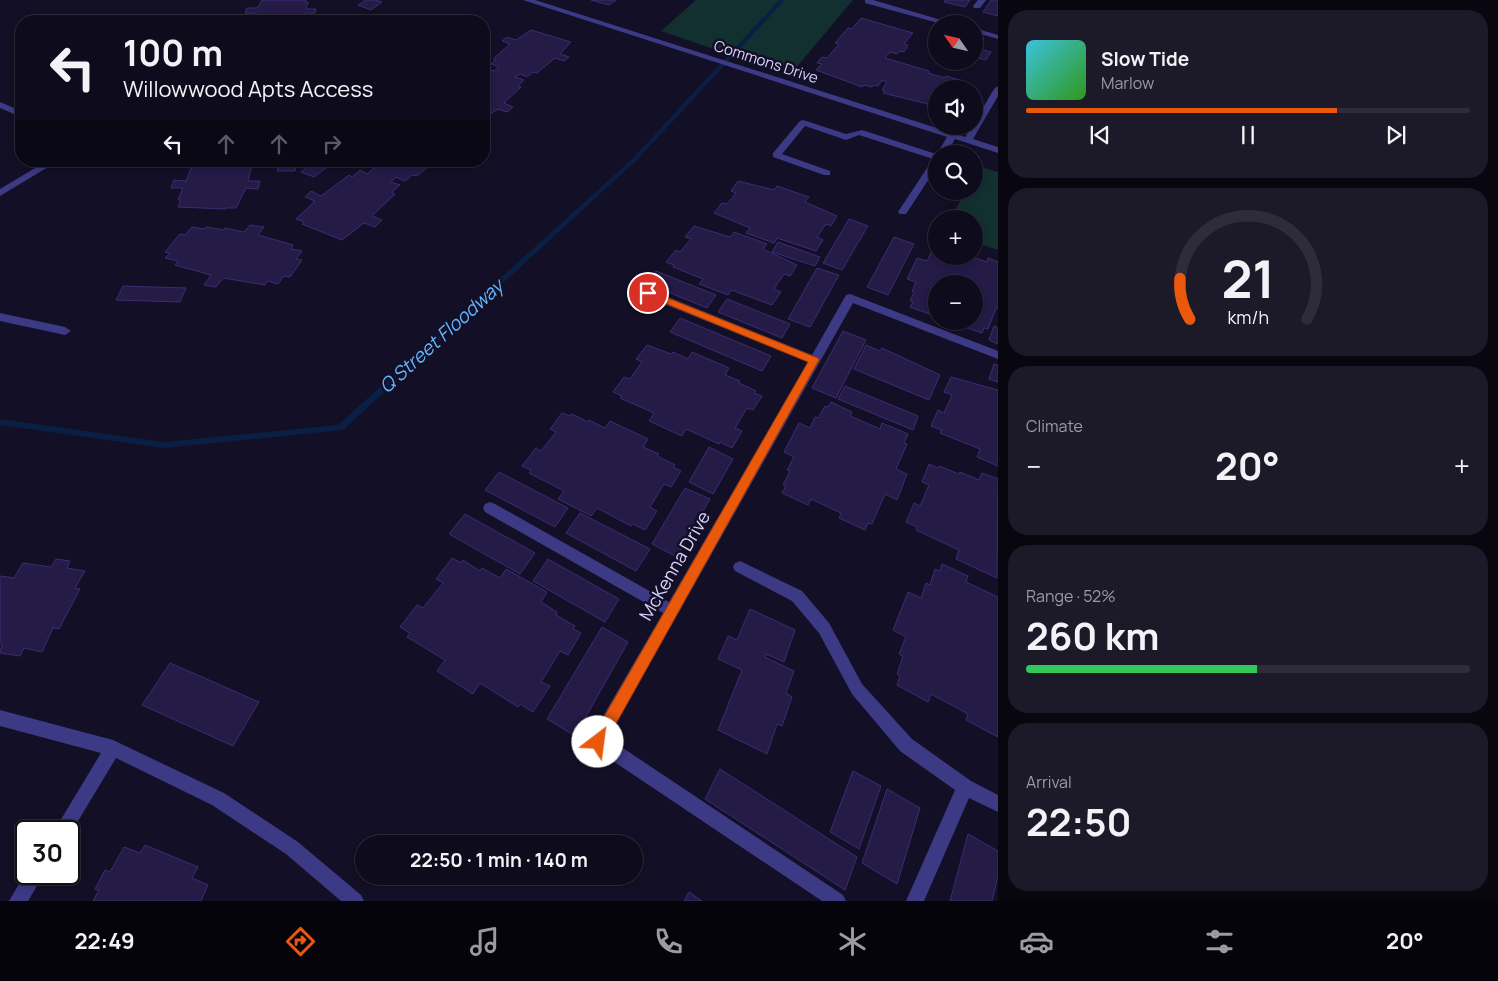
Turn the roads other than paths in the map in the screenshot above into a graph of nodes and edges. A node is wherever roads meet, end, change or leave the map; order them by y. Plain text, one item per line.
1 (526, 0) edge
2 (898, 0) edge
3 (868, 1) edge
4 (891, 8) junction
5 (928, 18) edge
6 (983, 33) edge
7 (998, 37) edge
8 (998, 89) edge
9 (0, 105) edge
10 (15, 111) edge
11 (928, 127) edge
12 (952, 135) joint
13 (968, 140) junction
14 (946, 145) edge
15 (998, 150) edge
16 (928, 156) edge
17 (44, 167) edge
18 (928, 172) edge
19 (827, 173) dead end
20 (0, 193) edge
21 (903, 212) dead end
22 (648, 293) dead end
23 (0, 317) edge
24 (65, 331) dead end
25 (998, 355) edge
26 (814, 360) junction
27 (490, 508) dead end
28 (740, 567) dead end
29 (672, 611) junction
30 (0, 718) edge
31 (113, 748) junction
32 (965, 787) junction
33 (998, 804) edge
34 (69, 820) edge
35 (28, 885) edge
36 (18, 901) edge
37 (355, 901) edge
38 (837, 901) edge
39 (915, 901) edge

1 - 11 street, Commons Drive
2 - 4 street
3 - 4 street
4 - 5 street
6 - 7 street
8 - 13 street
9 - 10 street
12 - 13 street, Commons Drive
12 - 14 street
13 - 15 street, Commons Drive
16 - 19 street
17 - 20 street
18 - 21 street
22 - 26 street
23 - 24 street
25 - 26 street, McKenna Drive
26 - 29 street, McKenna Drive
27 - 29 street
28 - 32 street
29 - 38 street, McKenna Drive
30 - 31 street
31 - 34 street
31 - 37 street
32 - 33 street
32 - 39 street
35 - 36 street

